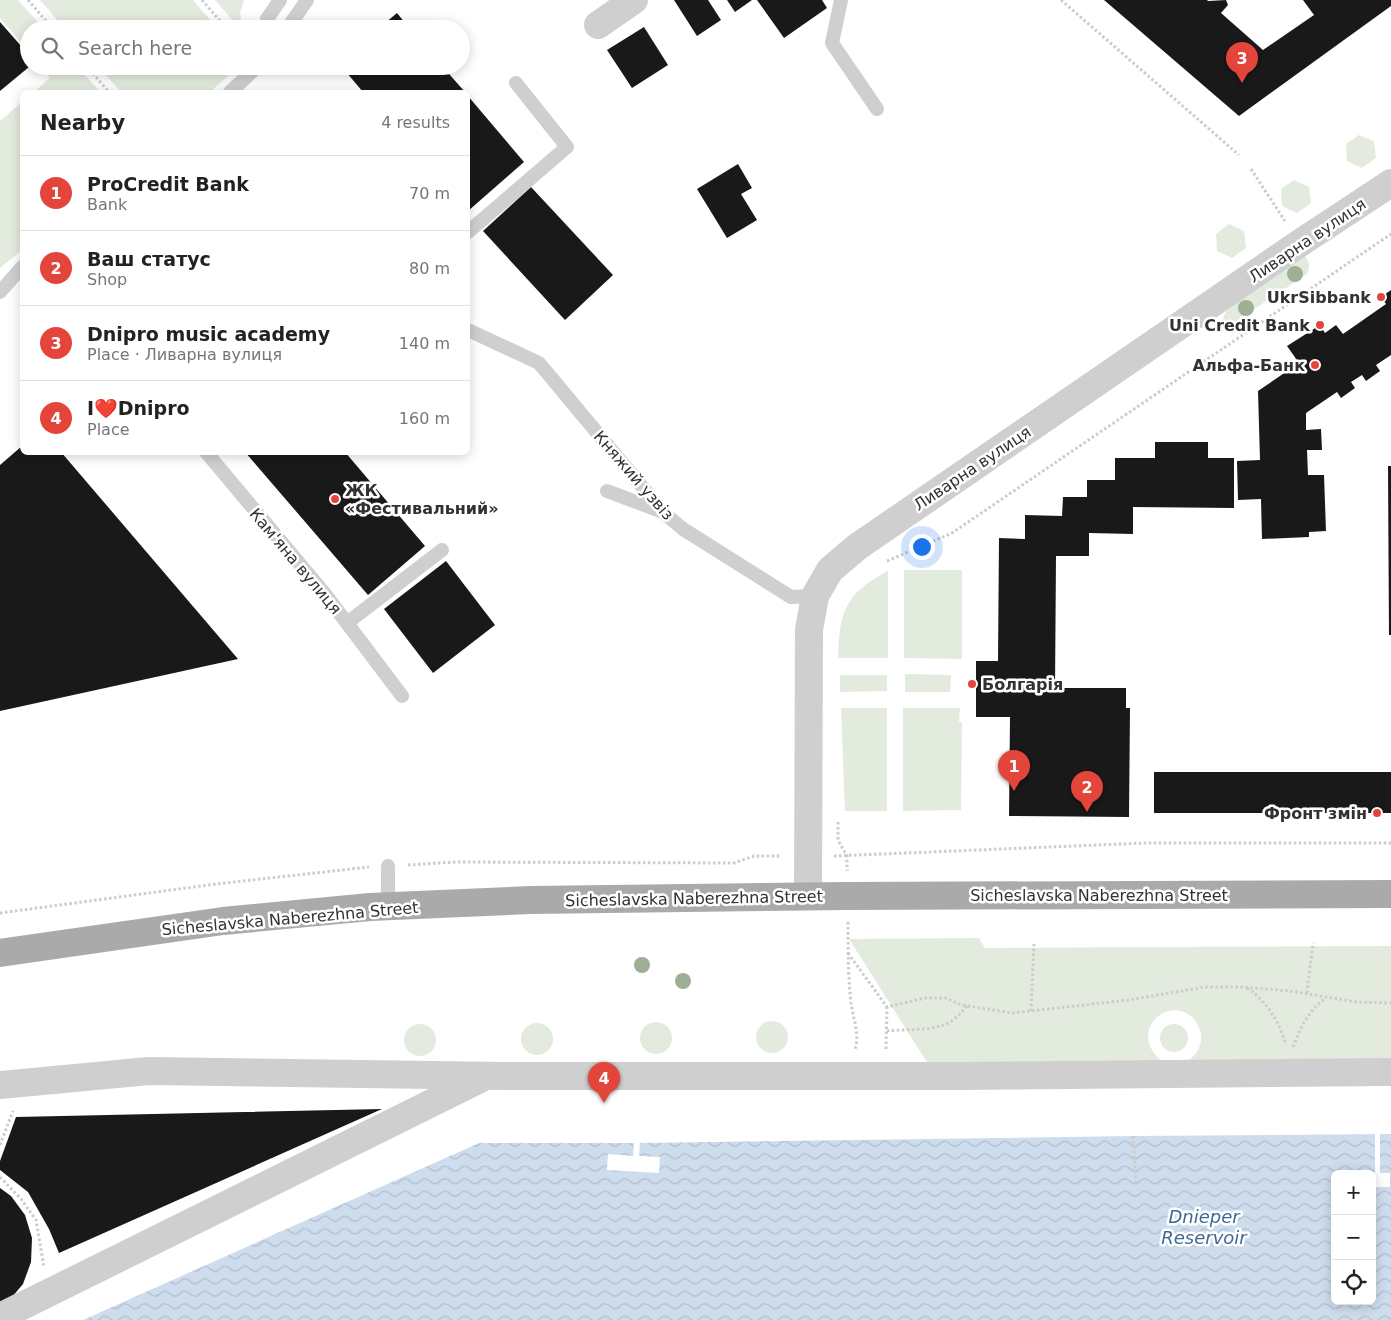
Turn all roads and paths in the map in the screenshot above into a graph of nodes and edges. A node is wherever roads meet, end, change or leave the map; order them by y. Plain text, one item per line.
1 (28, 0) edge
2 (202, 0) edge
3 (280, 0) edge
4 (307, 0) edge
5 (634, 0) edge
6 (841, 0) edge
7 (1061, 0) edge
8 (45, 20) edge
9 (219, 20) edge
10 (267, 20) edge
11 (293, 20) edge
12 (598, 25) dead end
13 (94, 75) edge
14 (248, 75) edge
15 (516, 83) dead end
16 (106, 90) edge
17 (232, 90) edge
18 (877, 109) dead end
19 (1239, 155) dead end
20 (1251, 169) dead end
21 (1391, 184) edge
22 (1287, 224) dead end
23 (470, 230) edge
24 (1391, 234) edge
25 (20, 268) edge
26 (0, 292) edge
27 (470, 331) edge
28 (212, 455) edge
29 (607, 491) dead end
30 (664, 513) junction
31 (442, 550) dead end
32 (882, 564) dead end
33 (815, 596) junction
34 (347, 623) junction
35 (402, 696) dead end
36 (838, 821) dead end
37 (1391, 843) edge
38 (807, 856) junction
39 (847, 856) junction
40 (388, 866) junction
41 (1391, 894) edge
42 (808, 896) junction
43 (848, 896) junction
44 (388, 907) junction
45 (0, 913) edge
46 (1313, 943) dead end
47 (1034, 944) dead end
48 (847, 952) junction
49 (0, 953) edge
50 (1246, 987) junction
51 (1307, 993) junction
52 (1327, 997) junction
53 (1391, 1003) edge
54 (967, 1006) junction
55 (887, 1007) junction
56 (1031, 1011) junction
57 (886, 1031) junction
58 (1289, 1064) junction
59 (1391, 1072) edge
60 (485, 1076) junction
61 (841, 1076) junction
62 (886, 1076) junction
63 (0, 1085) edge
64 (1133, 1136) dead end
65 (3, 1138) dead end
66 (0, 1145) edge
67 (0, 1177) edge
68 (1136, 1183) dead end
69 (46, 1295) junction
70 (0, 1317) edge

1 - 8 path
2 - 9 path
3 - 10 lane
4 - 11 lane
5 - 12 street
6 - 18 lane
7 - 19 path
13 - 16 path
14 - 17 lane
15 - 23 lane
20 - 22 path
21 - 33 street, Ливарна вулиця
24 - 32 path
25 - 26 lane
27 - 30 lane, Княжий узвіз
28 - 34 lane, Кам'яна вулиця
29 - 30 lane
30 - 33 lane, Княжий узвіз
31 - 34 lane, Кам'яна вулиця
33 - 38 street, Ливарна вулиця
34 - 35 lane
36 - 39 path
37 - 39 path
38 - 39 path
38 - 40 path
38 - 42 street, Ливарна вулиця
39 - 43 path
40 - 44 lane
40 - 45 path
41 - 43 main road, Sicheslavska Naberezhna Street
42 - 43 main road, Sicheslavska Naberezhna Street
42 - 44 main road, Sicheslavska Naberezhna Street
43 - 48 path
44 - 49 main road, Sicheslavska Naberezhna Street
46 - 51 path
47 - 56 path
48 - 55 path
48 - 61 path
50 - 51 path
50 - 56 path
50 - 58 path
51 - 52 path
52 - 53 path
52 - 58 path
54 - 55 path
54 - 56 path
54 - 57 path
55 - 57 path
57 - 62 path
58 - 59 street
58 - 62 street
60 - 61 street
60 - 63 street
60 - 69 street
61 - 62 street
64 - 68 path
65 - 66 path
67 - 69 path
69 - 70 street

